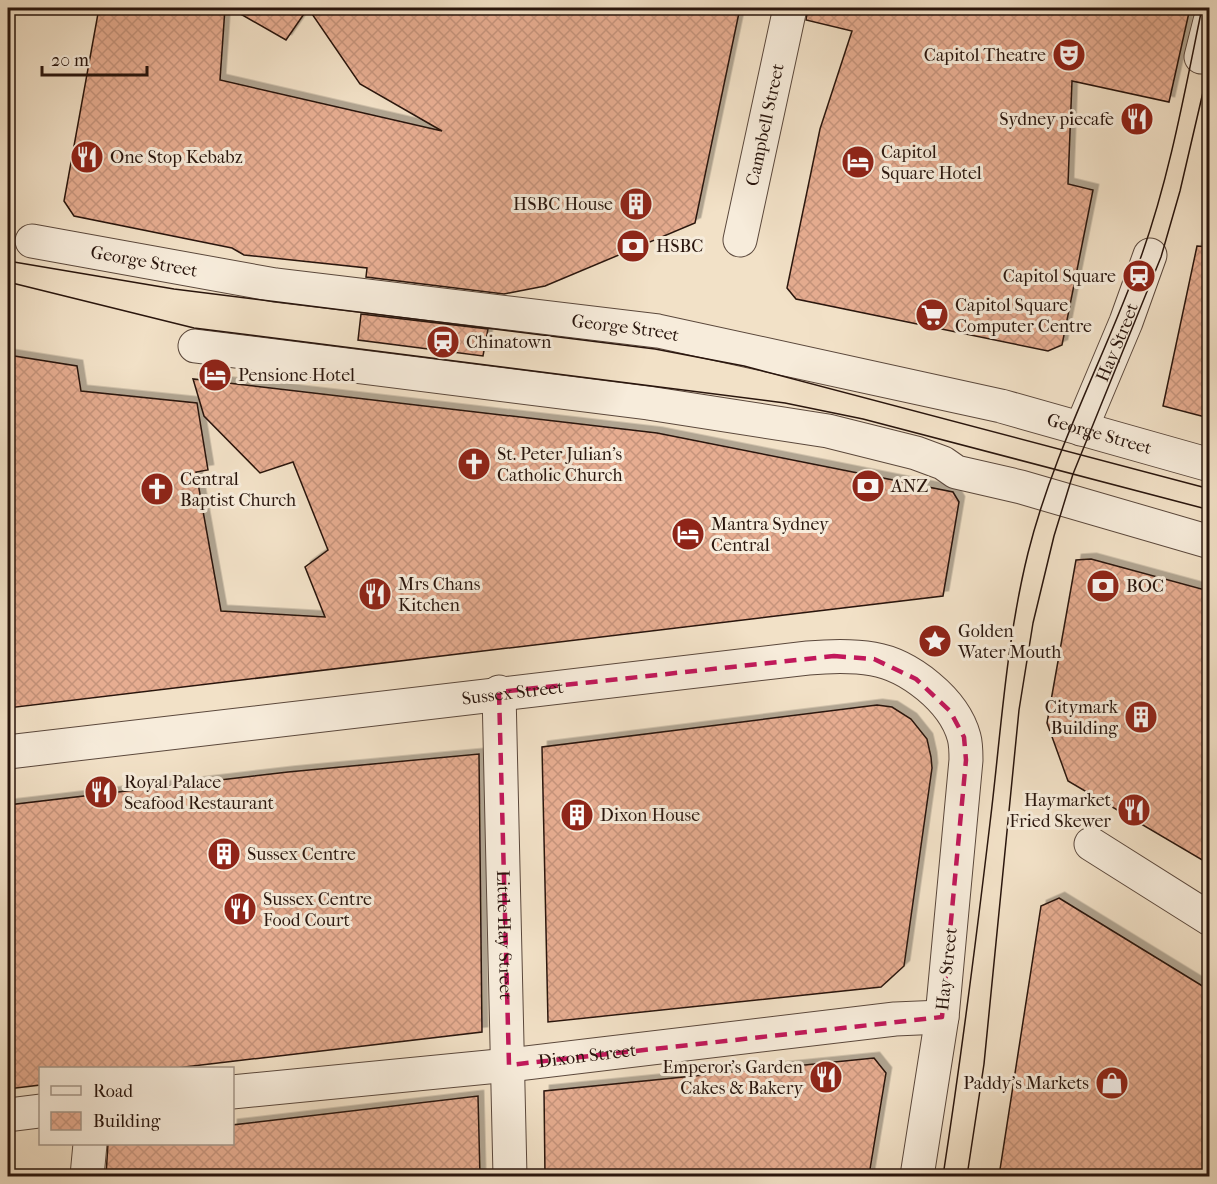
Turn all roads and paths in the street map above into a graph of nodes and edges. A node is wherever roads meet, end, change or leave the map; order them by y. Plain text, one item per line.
1 (790, 8) edge
2 (1209, 21) edge
3 (1201, 57) dead end
4 (740, 240) dead end
5 (32, 241) dead end
6 (1150, 255) dead end
7 (195, 346) dead end
8 (1081, 429) junction
9 (1209, 465) edge
10 (1209, 542) edge
11 (499, 692) junction
12 (8, 752) edge
13 (966, 760) joint
14 (1091, 844) dead end
15 (1209, 919) edge
16 (942, 1017) junction
17 (509, 1065) junction
18 (234, 1092) edge
19 (39, 1111) edge
20 (8, 1114) edge
21 (90, 1145) edge
22 (87, 1176) edge
23 (510, 1176) edge
24 (917, 1176) edge

1 - 4 street, Campbell Street
2 - 3 street
5 - 8 street, George Street
6 - 8 street, Hay Street
7 - 10 street
8 - 9 street, George Street
11 - 12 street, Sussex Street
11 - 13 street, Sussex Street
11 - 17 street, Little Hay Street
13 - 16 street, Hay Street
14 - 15 street
16 - 17 street, Dixon Street
16 - 24 street, Hay Street
17 - 18 street, Dixon Street
17 - 23 street, Little Hay Street
19 - 20 street
21 - 22 street

